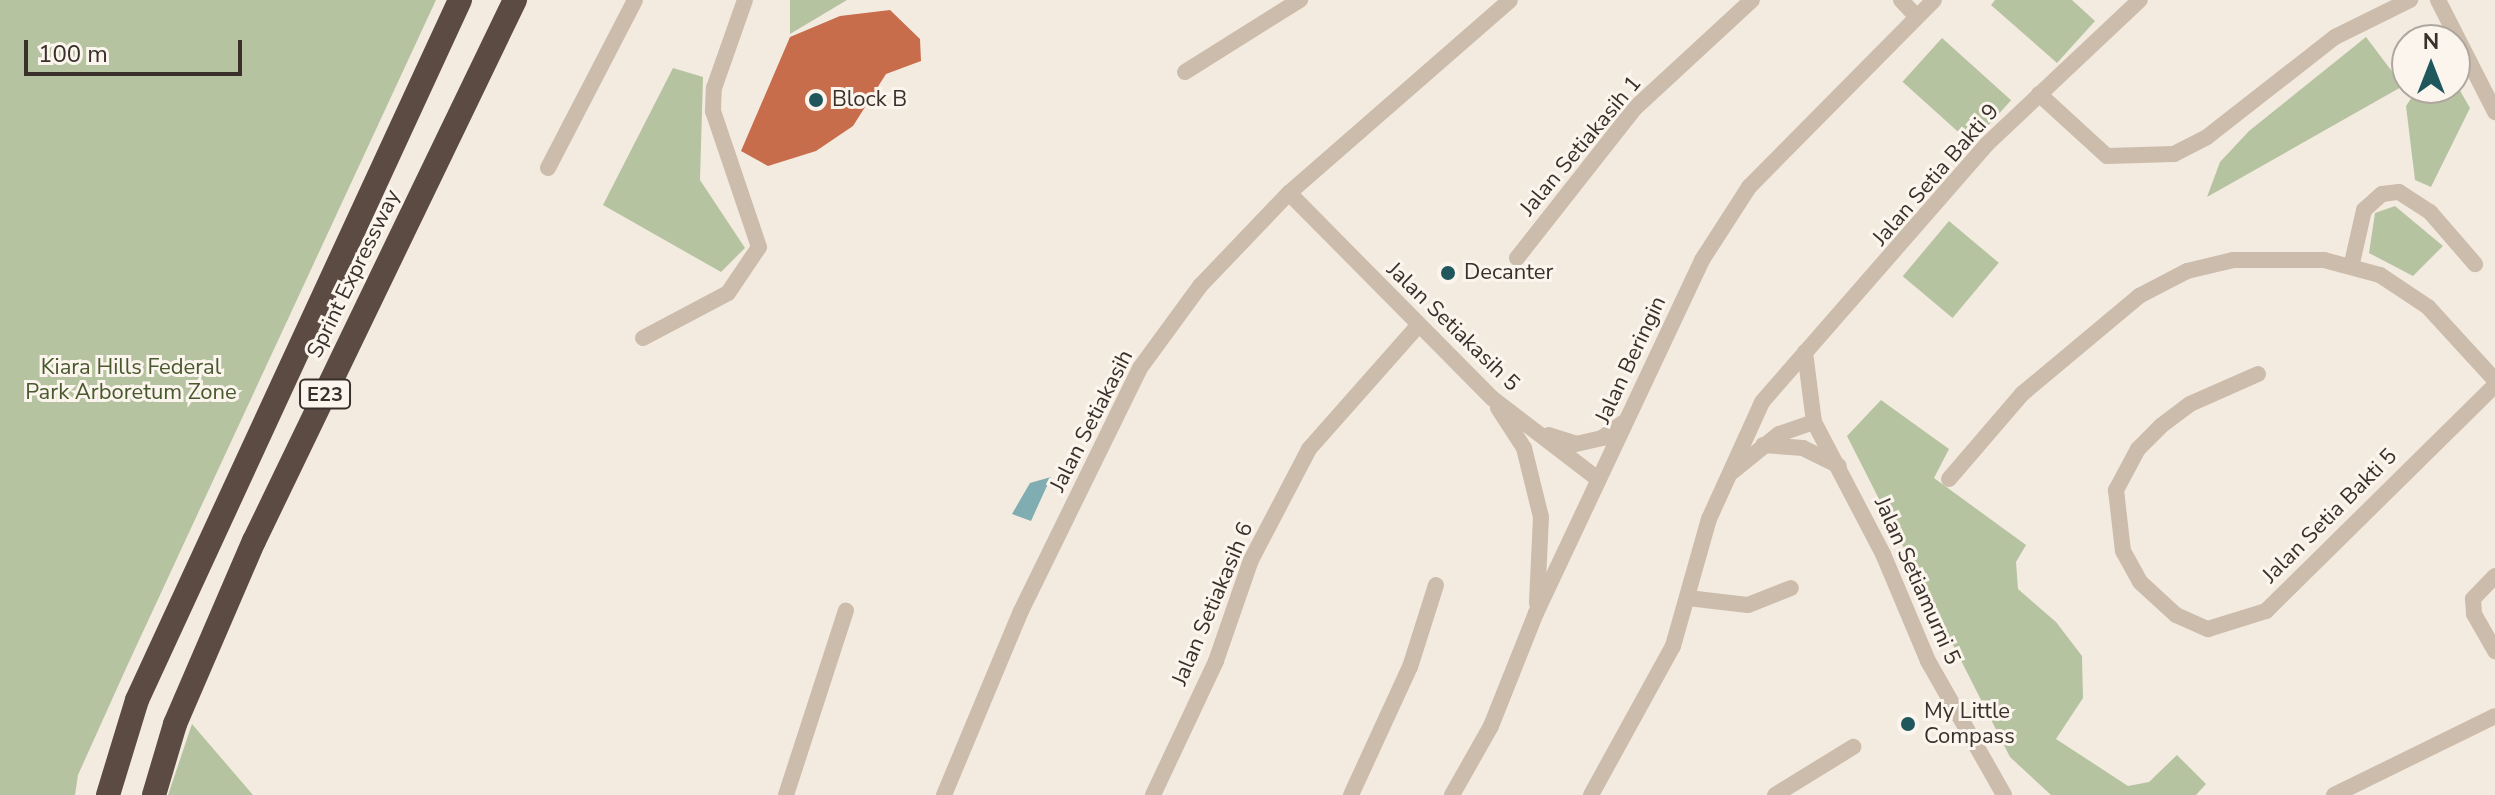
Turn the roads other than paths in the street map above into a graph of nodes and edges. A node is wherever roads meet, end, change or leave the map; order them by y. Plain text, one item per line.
1 (460, 0) edge
2 (515, 0) edge
3 (635, 0) edge
4 (745, 0) edge
5 (1300, 0) edge
6 (1510, 0) edge
7 (1752, 0) edge
8 (1901, 0) edge
9 (1934, 0) edge
10 (2140, 0) edge
11 (2410, 0) edge
12 (2438, 0) edge
13 (1917, 17) junction
14 (1185, 72) dead end
15 (2039, 94) junction
16 (2495, 112) edge
17 (548, 168) dead end
18 (1289, 193) junction
19 (1517, 258) dead end
20 (2352, 263) junction
21 (2475, 264) dead end
22 (1417, 327) junction
23 (643, 338) dead end
24 (1805, 352) junction
25 (2258, 374) dead end
26 (2495, 382) edge
27 (1492, 398) junction
28 (1628, 419) junction
29 (1814, 422) junction
30 (1533, 429) junction
31 (1762, 445) junction
32 (1840, 467) junction
33 (1598, 479) junction
34 (1949, 479) dead end
35 (1723, 485) junction
36 (2495, 576) edge
37 (1436, 585) dead end
38 (1791, 588) dead end
39 (1688, 598) junction
40 (846, 610) dead end
41 (1536, 613) junction
42 (2495, 651) edge
43 (2495, 716) edge
44 (1853, 747) dead end
45 (1998, 793) edge
46 (108, 795) edge
47 (154, 795) edge
48 (786, 795) edge
49 (944, 795) edge
50 (1153, 795) edge
51 (1351, 795) edge
52 (1452, 795) edge
53 (1591, 795) edge
54 (1775, 795) edge
55 (2334, 795) edge

1 - 46 highway, Sprint Expressway / E23
2 - 47 highway, Sprint Expressway / E23
3 - 17 street
4 - 23 street
5 - 14 street
6 - 18 street, Jalan Setiakasih
7 - 19 street, Jalan Setiakasih 1
8 - 13 street
9 - 13 street, Jalan Beringin
10 - 15 street, Jalan Setia Bakti 9
11 - 15 street
12 - 16 street
13 - 28 street, Jalan Beringin
15 - 24 street, Jalan Setia Bakti 9
18 - 22 street, Jalan Setiakasih 5
18 - 49 street, Jalan Setiakasih
20 - 21 street
20 - 26 street
20 - 34 street
22 - 27 street, Jalan Setiakasih 5
22 - 50 street, Jalan Setiakasih 6
24 - 29 street, Jalan Setiamurni 5
24 - 35 street, Jalan Setia Bakti 9
25 - 26 street, Jalan Setia Bakti 5
27 - 30 street, Jalan Setiakasih 5
27 - 41 street
28 - 30 street
28 - 33 street, Jalan Beringin
29 - 31 street
29 - 32 street, Jalan Setiamurni 5
30 - 33 street, Jalan Setiakasih 5
31 - 32 street
31 - 35 street
32 - 45 street, Jalan Setiamurni 5
33 - 41 street, Jalan Beringin
35 - 39 street, Jalan Setia Bakti 9
36 - 42 street
37 - 51 street
38 - 39 street
39 - 53 street, Jalan Setia Bakti 9
40 - 48 street
41 - 52 street, Jalan Beringin
43 - 55 street
44 - 54 street

